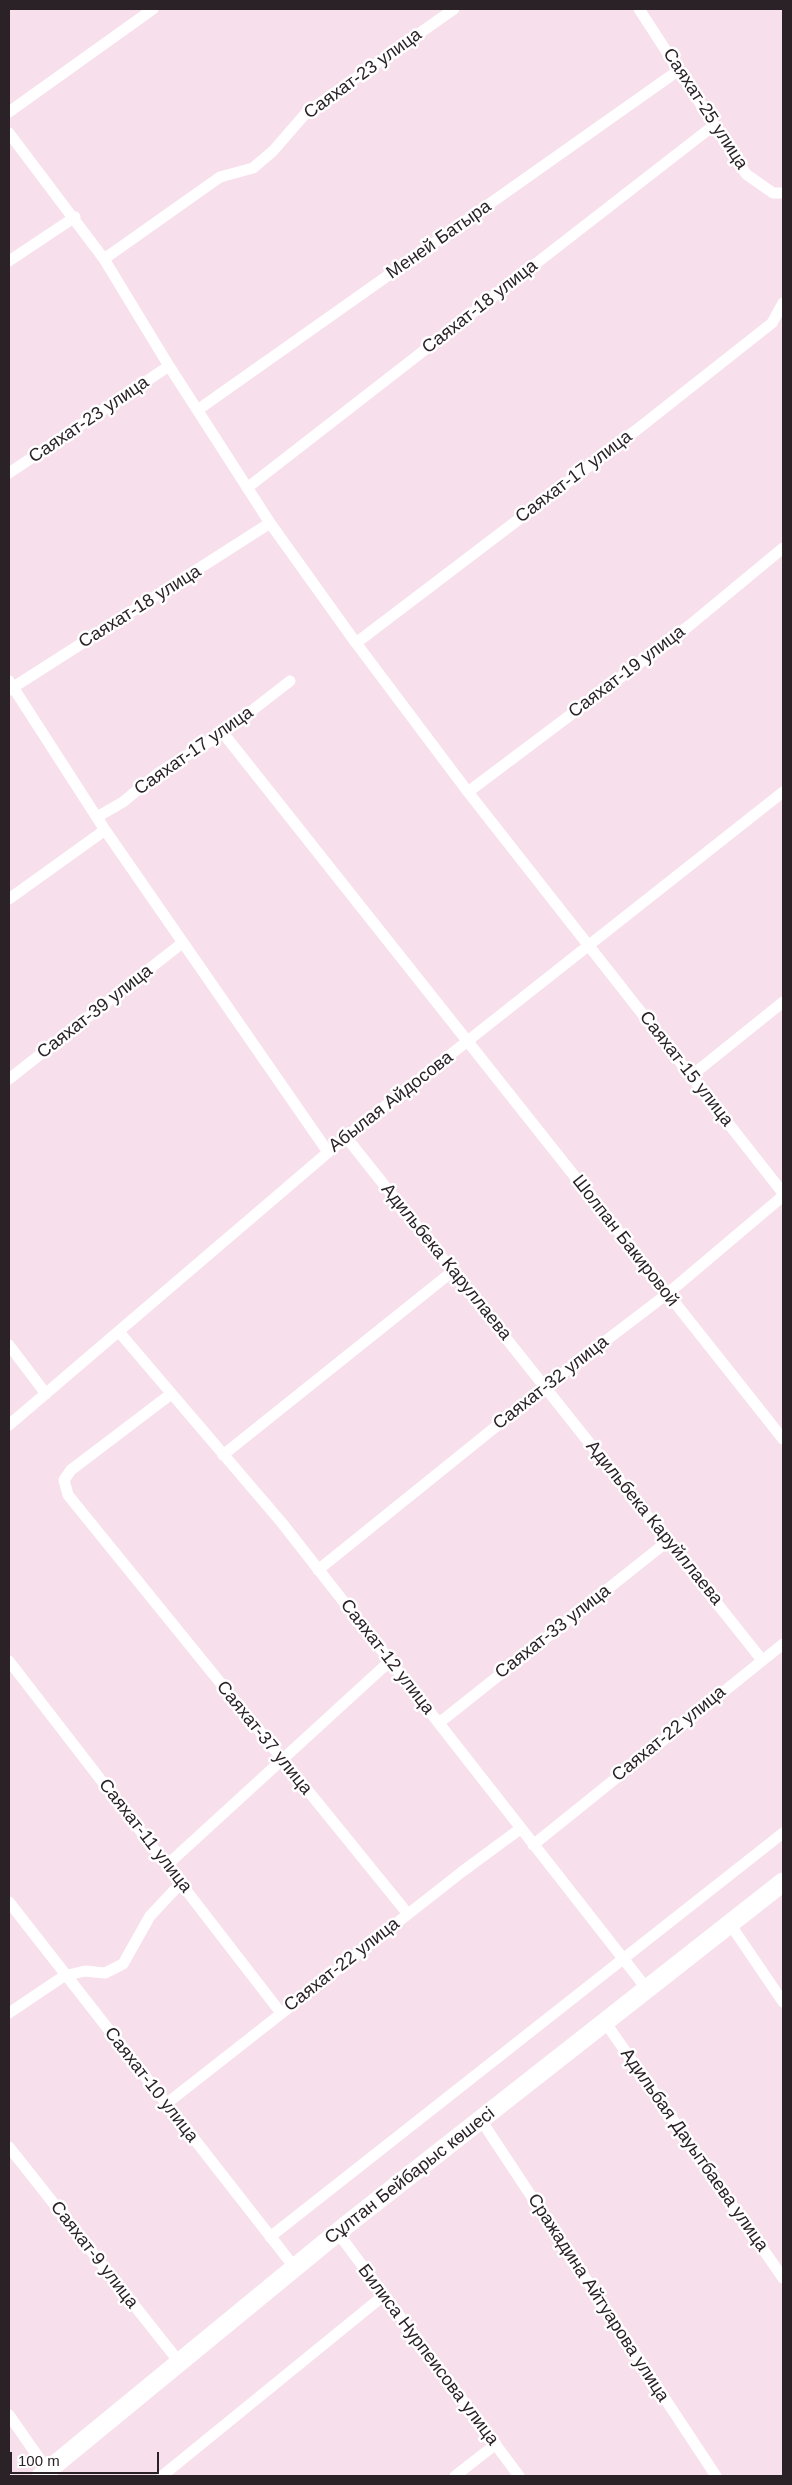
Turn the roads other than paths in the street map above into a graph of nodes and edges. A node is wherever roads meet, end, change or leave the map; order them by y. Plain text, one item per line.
1 (153, 9) edge
2 (454, 9) edge
3 (639, 9) edge
4 (679, 70) junction
5 (9, 112) edge
6 (714, 126) junction
7 (9, 133) edge
8 (783, 193) edge
9 (75, 217) junction
10 (104, 259) junction
11 (9, 261) edge
12 (783, 303) edge
13 (169, 366) junction
14 (199, 409) junction
15 (9, 474) edge
16 (247, 488) junction
17 (270, 524) junction
18 (783, 548) edge
19 (356, 643) junction
20 (290, 682) dead end
21 (10, 686) edge
22 (223, 733) junction
23 (468, 792) junction
24 (783, 792) edge
25 (97, 818) junction
26 (105, 830) junction
27 (9, 899) edge
28 (181, 944) junction
29 (589, 944) junction
30 (783, 1002) edge
31 (468, 1042) junction
32 (691, 1076) junction
33 (9, 1079) edge
34 (346, 1137) junction
35 (328, 1152) junction
36 (783, 1195) edge
37 (453, 1271) junction
38 (667, 1294) junction
39 (119, 1332) junction
40 (9, 1344) edge
41 (545, 1387) junction
42 (46, 1394) junction
43 (171, 1394) junction
44 (9, 1425) edge
45 (783, 1440) edge
46 (222, 1455) junction
47 (668, 1540) junction
48 (318, 1570) junction
49 (783, 1644) edge
50 (762, 1660) junction
51 (9, 1661) edge
52 (390, 1661) junction
53 (439, 1723) junction
54 (282, 1760) junction
55 (520, 1829) junction
56 (783, 1833) edge
57 (532, 1845) junction
58 (167, 1864) junction
59 (783, 1882) edge
60 (181, 1883) junction
61 (9, 1902) edge
62 (408, 1914) junction
63 (730, 1924) junction
64 (623, 1959) junction
65 (64, 1976) junction
66 (647, 1989) junction
67 (783, 2002) edge
68 (9, 2013) edge
69 (281, 2013) junction
70 (605, 2022) junction
71 (166, 2104) junction
72 (481, 2120) junction
73 (9, 2147) edge
74 (338, 2233) junction
75 (270, 2236) junction
76 (295, 2268) junction
77 (783, 2278) edge
78 (383, 2296) junction
79 (180, 2363) junction
80 (9, 2415) edge
81 (496, 2444) junction
82 (44, 2473) edge
83 (162, 2476) edge
84 (455, 2476) edge
85 (519, 2476) edge
86 (716, 2476) edge

1 - 5 street
2 - 10 street, Саяхат-23 улица
3 - 4 street, Саяхат-25 улица
4 - 6 street, Саяхат-25 улица
4 - 14 street, Меней Батыра
6 - 8 street, Саяхат-25 улица
6 - 16 street, Саяхат-18 улица
7 - 9 street, Саяхат-15 улица
9 - 10 street, Саяхат-15 улица
9 - 11 street
10 - 13 street, Саяхат-15 улица
12 - 19 street, Саяхат-17 улица
13 - 14 street, Саяхат-15 улица
13 - 15 street, Саяхат-23 улица
14 - 16 street, Саяхат-15 улица
16 - 17 street, Саяхат-15 улица
17 - 19 street, Саяхат-15 улица
17 - 21 street, Саяхат-18 улица
18 - 23 street, Саяхат-19 улица
19 - 23 street, Саяхат-15 улица
20 - 22 street, Саяхат-17 улица
21 - 25 street
22 - 25 street, Саяхат-17 улица
22 - 31 street, Шолпан Бакировой
23 - 29 street, Саяхат-15 улица
24 - 29 street, Абылая Айдосова
25 - 26 street
26 - 27 street
26 - 28 street
28 - 33 street, Саяхат-39 улица
28 - 35 street
29 - 31 street, Абылая Айдосова
29 - 32 street, Саяхат-15 улица
30 - 32 street
31 - 34 street, Абылая Айдосова
31 - 38 street, Шолпан Бакировой
32 - 36 street, Саяхат-15 улица
34 - 35 street, Абылая Айдосова
34 - 37 street, Адильбека Каруллаева
35 - 39 street, Абылая Айдосова
36 - 38 street, Саяхат-32 улица
37 - 41 street, Адильбека Каруллаева
37 - 46 street
38 - 41 street, Саяхат-32 улица
38 - 45 street, Шолпан Бакировой
39 - 42 street, Абылая Айдосова
39 - 43 street, Саяхат-12 улица
40 - 42 street
41 - 47 street, Адильбека Каруйллаева
41 - 48 street, Саяхат-32 улица
42 - 44 street, Абылая Айдосова
43 - 46 street, Саяхат-12 улица
43 - 54 street, Саяхат-37 улица
46 - 48 street, Саяхат-12 улица
47 - 50 street, Адильбека Каруйллаева
47 - 53 street, Саяхат-33 улица
48 - 52 street, Саяхат-12 улица
49 - 50 street, Саяхат-22 улица
50 - 57 street, Саяхат-22 улица
51 - 58 street, Саяхат-11 улица
52 - 53 street, Саяхат-12 улица
52 - 54 street
53 - 55 street, Саяхат-12 улица
54 - 58 street
54 - 62 street, Саяхат-37 улица
55 - 57 street, Саяхат-12 улица
55 - 62 street, Саяхат-22 улица
56 - 64 street
57 - 64 street, Саяхат-12 улица
58 - 60 street, Саяхат-11 улица
59 - 63 main road, Сұлтан Бейбарыс көшесі
60 - 65 street
60 - 69 street, Саяхат-11 улица
61 - 65 street, Саяхат-10 улица
62 - 69 street, Саяхат-22 улица
63 - 66 main road, Сұлтан Бейбарыс көшесі
63 - 67 street
64 - 66 street, Саяхат-12 улица
64 - 75 street
65 - 68 street
65 - 71 street, Саяхат-10 улица
66 - 70 main road, Сұлтан Бейбарыс көшесі
69 - 71 street, Саяхат-22 улица
70 - 72 main road, Сұлтан Бейбарыс көшесі
70 - 77 street, Адильбая Дауытбаева улица
71 - 75 street, Саяхат-10 улица
72 - 74 main road, Сұлтан Бейбарыс көшесі
72 - 86 street, Сражадина Айтуарова улица
73 - 79 street, Саяхат-9 улица
74 - 76 main road, Сұлтан Бейбарыс көшесі
74 - 78 street, Билиса Нурпеисова улица
75 - 76 street, Саяхат-10 улица
76 - 79 main road, Сұлтан Бейбарыс көшесі
78 - 81 street, Билиса Нурпеисова улица
78 - 83 street
79 - 82 main road, Сұлтан Бейбарыс көшесі
80 - 82 street
81 - 84 street
81 - 85 street, Билиса Нурпеисова улица

